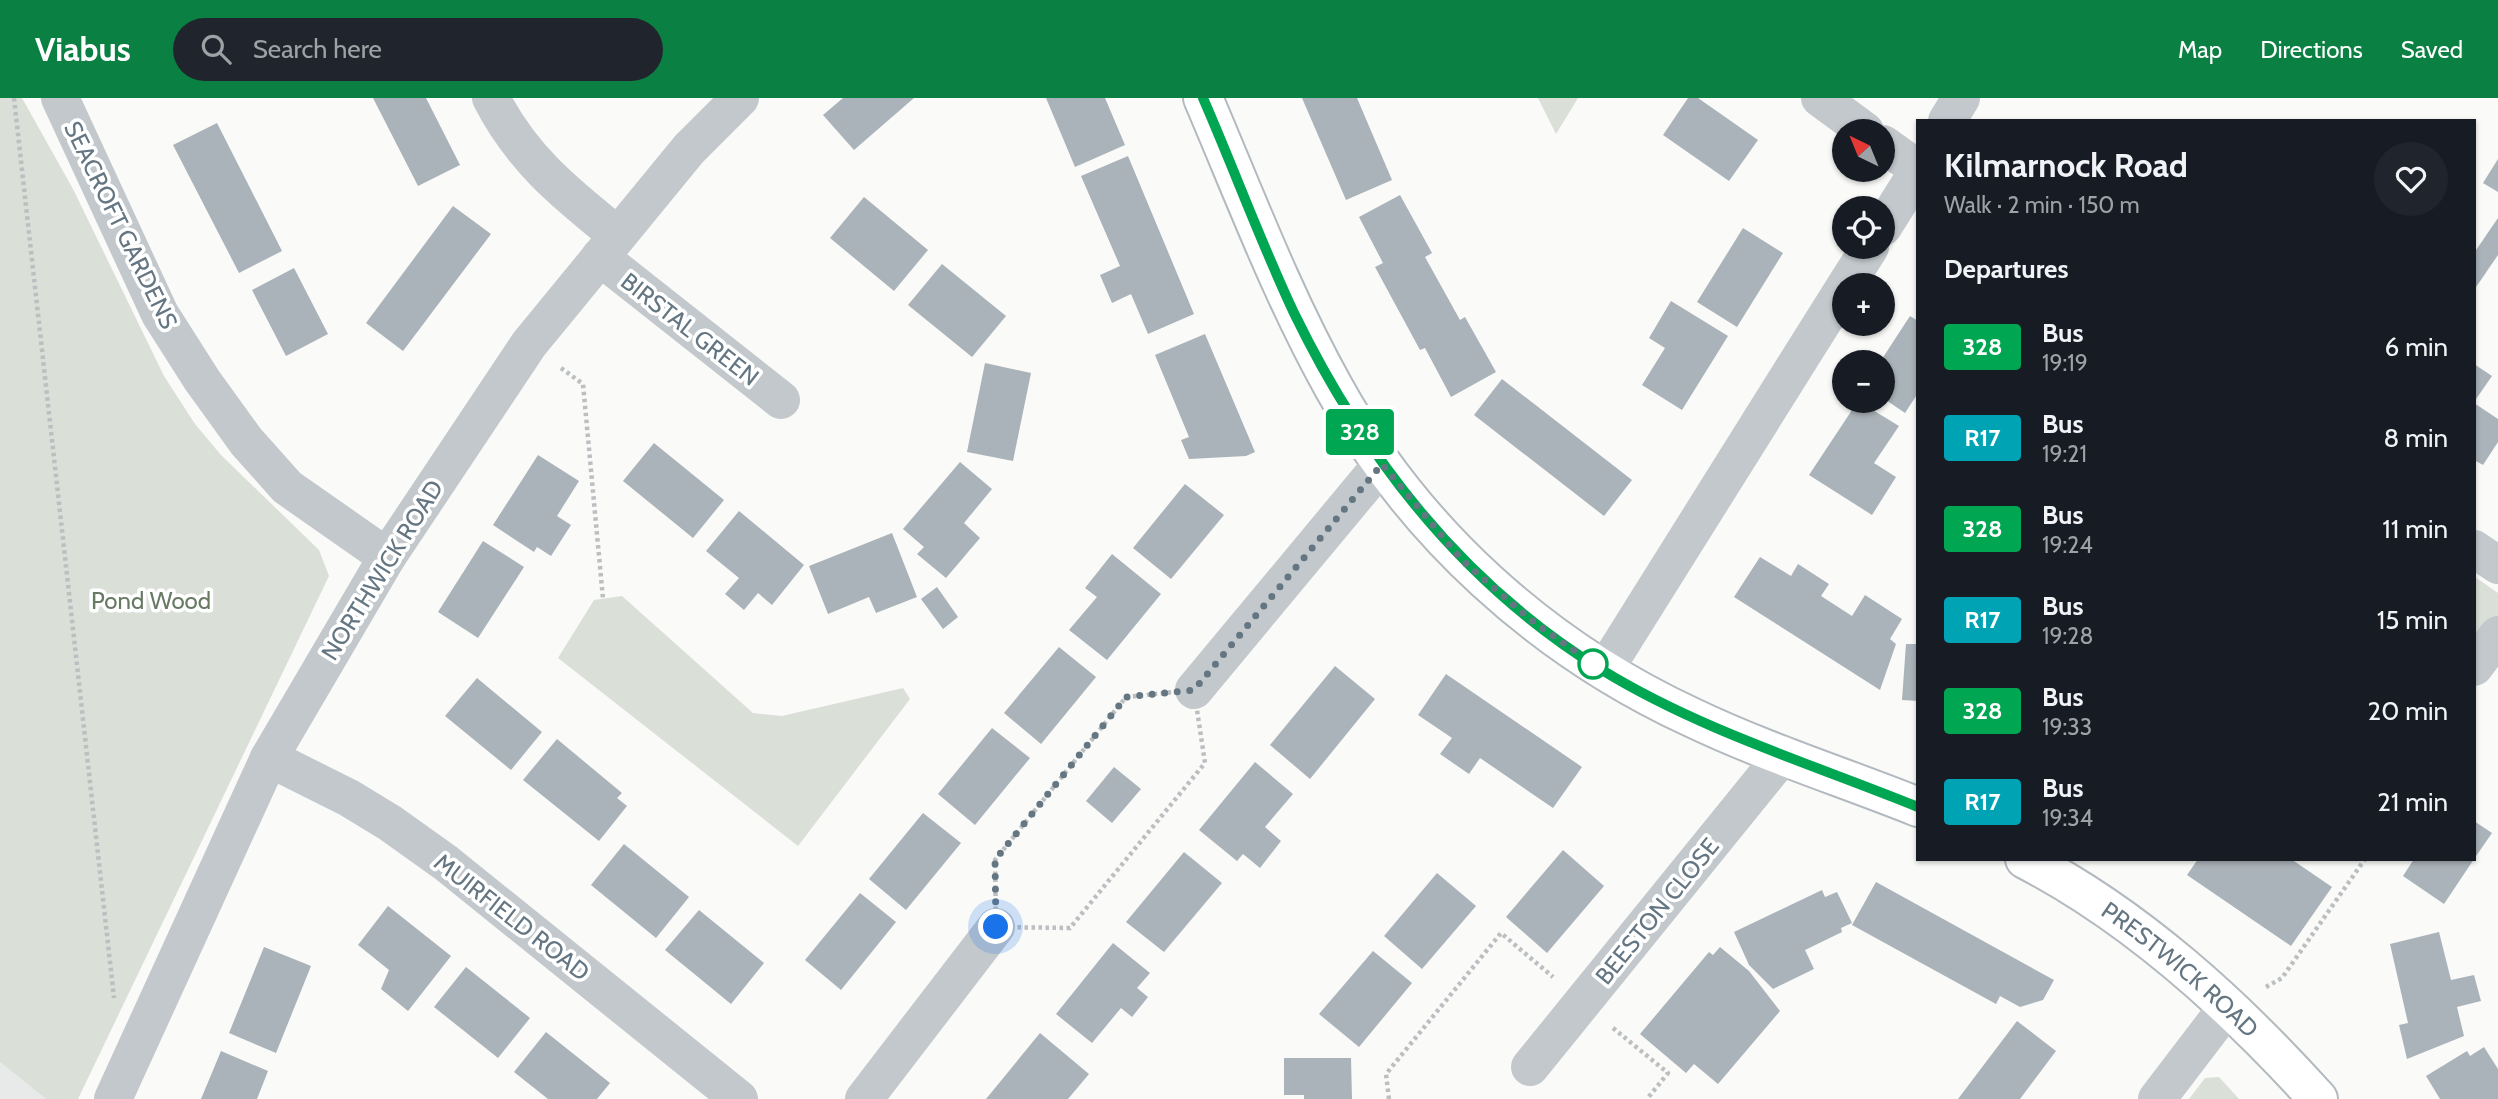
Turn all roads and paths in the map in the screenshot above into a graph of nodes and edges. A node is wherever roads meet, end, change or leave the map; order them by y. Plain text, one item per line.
1 (14, 98) edge
2 (60, 98) edge
3 (491, 98) edge
4 (740, 98) edge
5 (1203, 98) edge
6 (1820, 98) edge
7 (1961, 98) edge
8 (1849, 119) edge
9 (1948, 119) edge
10 (1895, 153) edge
11 (1916, 169) edge
12 (1916, 173) edge
13 (1895, 207) edge
14 (608, 246) junction
15 (1832, 308) edge
16 (529, 344) junction
17 (781, 400) dead end
18 (1382, 464) junction
19 (2476, 550) edge
20 (387, 557) junction
21 (2498, 565) edge
22 (603, 599) dead end
23 (2498, 635) edge
24 (2476, 664) edge
25 (1604, 671) junction
26 (1194, 690) junction
27 (1783, 755) junction
28 (269, 758) junction
29 (1916, 806) edge
30 (2028, 861) edge
31 (2364, 861) edge
32 (996, 927) junction
33 (1581, 1003) junction
34 (2228, 1006) junction
35 (115, 1010) dead end
36 (1530, 1067) dead end
37 (114, 1099) edge
38 (739, 1099) edge
39 (864, 1099) edge
40 (1389, 1099) edge
41 (1647, 1099) edge
42 (2157, 1099) edge
43 (2318, 1099) edge

1 - 35 path
2 - 20 street, SEACROFT GARDENS
3 - 14 street, BIRSTAL GREEN
4 - 14 street, NORTHWICK ROAD
5 - 18 main road
6 - 8 street
7 - 9 street
10 - 11 street
12 - 13 street
14 - 16 street, NORTHWICK ROAD
14 - 17 street, BIRSTAL GREEN
15 - 25 street
16 - 20 street, NORTHWICK ROAD
16 - 22 path
18 - 25 main road
18 - 26 street
19 - 21 street
20 - 28 street, NORTHWICK ROAD
23 - 24 street
25 - 27 main road
26 - 32 path
26 - 32 path
27 - 29 main road
27 - 33 street, BEESTON CLOSE
28 - 37 street, NORTHWICK ROAD
28 - 38 street, MUIRFIELD ROAD
30 - 34 main road, PRESTWICK ROAD
31 - 34 path
32 - 39 street
33 - 36 street, BEESTON CLOSE
33 - 40 path
33 - 41 path
34 - 42 street
34 - 43 main road, PRESTWICK ROAD

